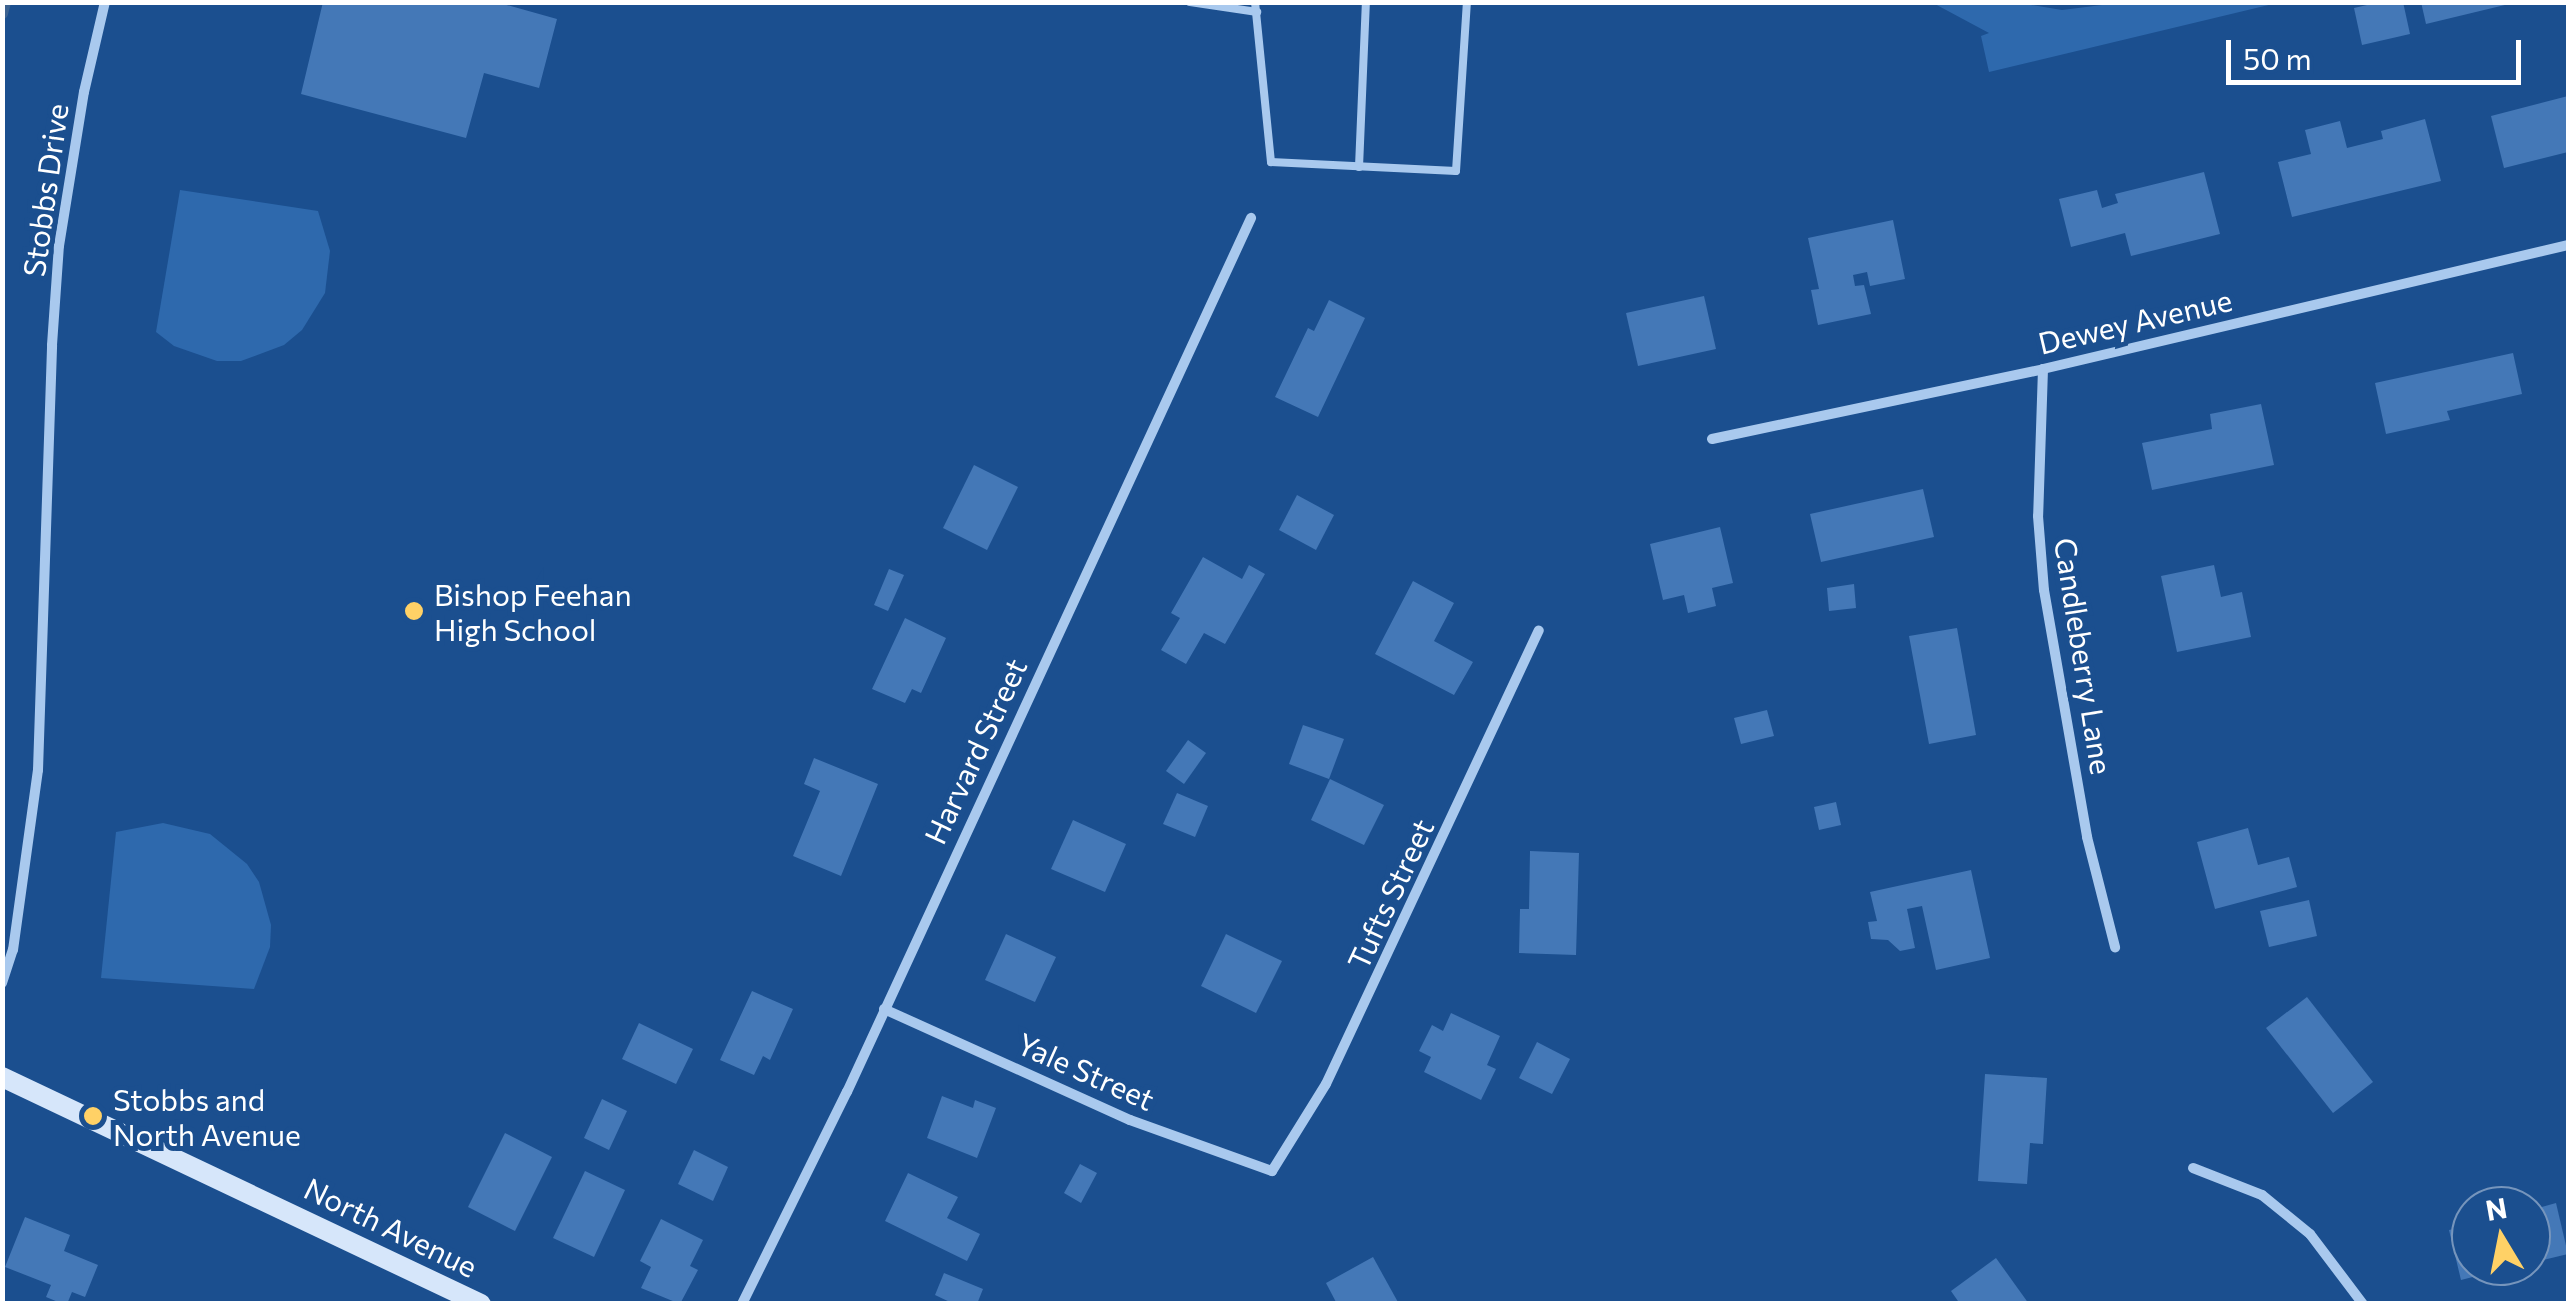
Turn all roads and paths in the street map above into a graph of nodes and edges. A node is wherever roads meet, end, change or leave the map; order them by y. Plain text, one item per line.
1 (105, 2) edge
2 (1190, 2) edge
3 (1366, 2) edge
4 (1467, 2) edge
5 (1256, 7) edge
6 (1358, 167) junction
7 (1251, 218) dead end
8 (2568, 245) edge
9 (2043, 368) junction
10 (1712, 439) dead end
11 (1539, 630) dead end
12 (2116, 947) dead end
13 (2, 983) edge
14 (884, 1009) junction
15 (2, 1078) edge
16 (2192, 1168) dead end
17 (1272, 1171) joint
18 (481, 1304) edge
19 (742, 1304) edge
20 (2363, 1304) edge

1 - 13 street, Stobbs Drive
2 - 5 lane
3 - 6 lane
4 - 6 lane
5 - 6 lane
7 - 14 street, Harvard Street
8 - 9 street, Dewey Avenue
9 - 10 street, Dewey Avenue
9 - 12 street, Candleberry Lane
11 - 17 street, Tufts Street
14 - 17 street, Yale Street
14 - 19 street, Harvard Street
15 - 18 main road, North Avenue
16 - 20 street

